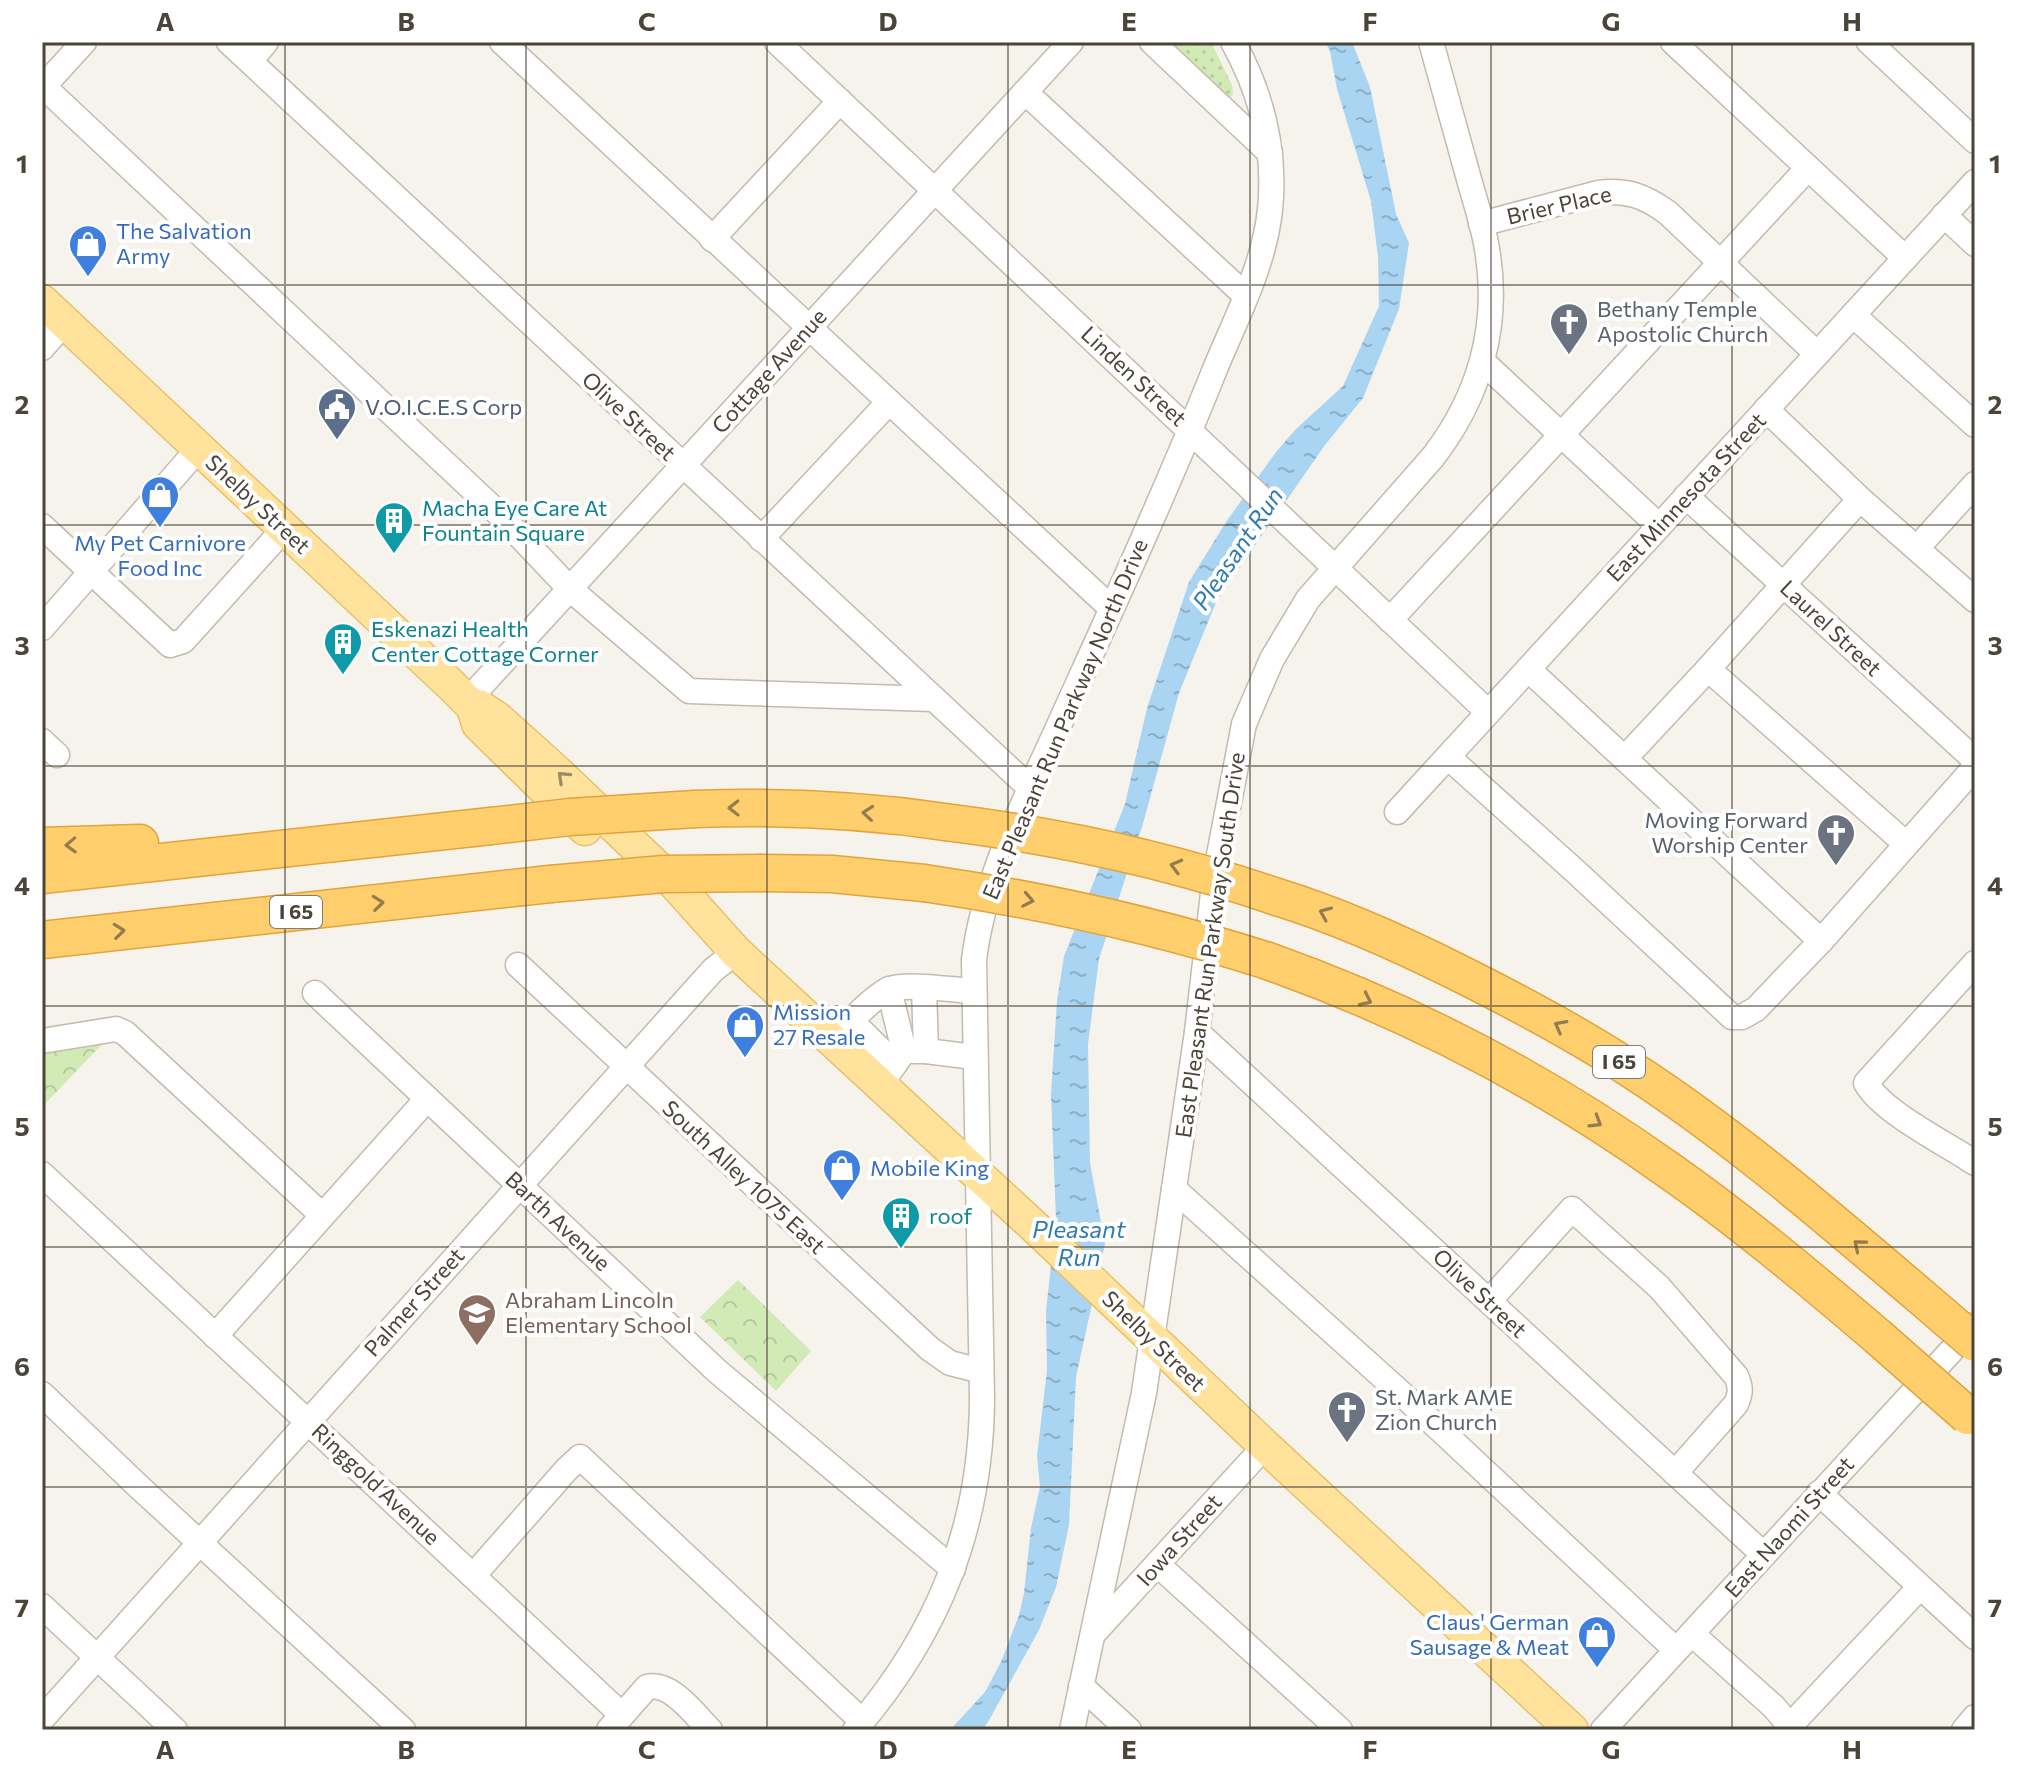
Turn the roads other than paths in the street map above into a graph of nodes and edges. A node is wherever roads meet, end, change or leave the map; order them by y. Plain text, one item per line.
1 (84, 42) edge
2 (229, 42) edge
3 (266, 42) edge
4 (502, 42) edge
5 (777, 42) edge
6 (1152, 42) edge
7 (1233, 42) edge
8 (1431, 42) edge
9 (1673, 42) edge
10 (1869, 42) edge
11 (1065, 44) edge
12 (250, 61) junction
13 (42, 86) edge
14 (1025, 92) junction
15 (840, 101) junction
16 (1975, 141) edge
17 (1270, 153) junction
18 (1808, 168) junction
19 (1975, 182) edge
20 (935, 190) junction
21 (1944, 215) junction
22 (1481, 224) junction
23 (712, 239) junction
24 (1975, 244) edge
25 (1905, 258) junction
26 (1720, 263) junction
27 (1245, 295) junction
28 (53, 312) edge
29 (1853, 315) junction
30 (808, 329) junction
31 (42, 348) edge
32 (1817, 354) junction
33 (1483, 362) junction
34 (889, 402) junction
35 (1766, 409) junction
36 (1975, 425) edge
37 (1191, 430) junction
38 (1561, 434) junction
39 (199, 448) junction
40 (683, 466) junction
41 (1975, 484) edge
42 (1686, 496) junction
43 (1860, 499) junction
44 (42, 526) edge
45 (1659, 526) junction
46 (284, 529) junction
47 (761, 539) junction
48 (1917, 548) junction
49 (1335, 567) junction
50 (92, 573) junction
51 (1784, 585) junction
52 (570, 589) junction
53 (1975, 600) edge
54 (1111, 608) junction
55 (1390, 620) junction
56 (42, 628) edge
57 (1528, 669) junction
58 (1708, 669) junction
59 (933, 699) junction
60 (470, 704) junction
61 (1488, 712) junction
62 (1448, 757) junction
63 (1625, 758) junction
64 (1975, 760) edge
65 (1975, 767) edge
66 (1031, 789) junction
67 (1397, 812) dead end
68 (401, 836) junction
69 (1905, 843) junction
70 (42, 846) edge
71 (42, 875) edge
72 (42, 940) edge
73 (1821, 941) junction
74 (736, 952) junction
75 (1975, 963) edge
76 (518, 965) dead end
77 (924, 988) junction
78 (889, 989) junction
79 (974, 991) junction
80 (315, 993) dead end
81 (842, 1031) junction
82 (1197, 1032) junction
83 (42, 1041) edge
84 (974, 1057) junction
85 (901, 1063) junction
86 (625, 1067) junction
87 (427, 1099) junction
88 (1974, 1160) edge
89 (42, 1174) edge
90 (977, 1174) junction
91 (519, 1185) junction
92 (1174, 1189) junction
93 (322, 1215) junction
94 (1489, 1301) junction
95 (1975, 1325) edge
96 (215, 1336) junction
97 (1153, 1340) junction
98 (1975, 1343) edge
99 (981, 1371) junction
100 (42, 1394) edge
101 (1972, 1419) edge
102 (308, 1421) junction
103 (1265, 1446) junction
104 (1675, 1473) junction
105 (1819, 1493) junction
106 (200, 1543) junction
107 (1763, 1554) junction
108 (1157, 1564) junction
109 (953, 1569) junction
110 (473, 1576) junction
111 (1920, 1587) junction
112 (42, 1606) edge
113 (1093, 1635) junction
114 (1975, 1637) edge
115 (1684, 1642) junction
116 (97, 1657) junction
117 (1081, 1686) junction
118 (1975, 1717) edge
119 (42, 1719) edge
120 (615, 1722) edge
121 (859, 1726) edge
122 (1791, 1728) edge
123 (175, 1730) edge
124 (403, 1730) edge
125 (710, 1730) edge
126 (1072, 1730) edge
127 (1129, 1730) edge
128 (1340, 1730) edge
129 (1572, 1730) edge
130 (1603, 1730) edge
131 (1964, 1730) edge

1 - 13 street
2 - 12 street, Olive Street
3 - 12 street
4 - 23 street
5 - 15 street, Linden Street
6 - 17 street
7 - 17 street, East Pleasant Run Parkway North Drive
8 - 22 street, East Pleasant Run Parkway South Drive
9 - 18 street
10 - 16 street
11 - 14 street, Cottage Avenue
12 - 40 street, Olive Street
13 - 52 street
14 - 20 street, Cottage Avenue
14 - 27 street
15 - 20 street, Linden Street
15 - 23 street
17 - 27 street, East Pleasant Run Parkway North Drive
18 - 25 street
18 - 26 street
19 - 21 street, East Minnesota Street
20 - 30 street, Cottage Avenue
20 - 37 street, Linden Street
21 - 24 street
21 - 25 street, East Minnesota Street
22 - 26 street, Brier Place
22 - 33 street, East Pleasant Run Parkway South Drive
23 - 30 street
25 - 29 street, East Minnesota Street
26 - 32 street, Brier Place
26 - 38 street
27 - 37 street, East Pleasant Run Parkway North Drive
28 - 31 street
28 - 39 main road, Shelby Street
29 - 32 street, East Minnesota Street
29 - 36 street
30 - 34 street
30 - 40 street, Cottage Avenue
32 - 35 street, East Minnesota Street
33 - 38 street
33 - 49 street, East Pleasant Run Parkway South Drive
34 - 47 street
34 - 54 street
35 - 42 street, East Minnesota Street
35 - 43 street
37 - 49 street, Linden Street
37 - 54 street, East Pleasant Run Parkway North Drive
38 - 45 street
38 - 55 street
39 - 46 main road, Shelby Street
39 - 50 street
40 - 47 street, Olive Street
40 - 52 street, Cottage Avenue
41 - 48 street
42 - 45 street, East Minnesota Street
42 - 51 street, Laurel Street
43 - 48 street
43 - 51 street
44 - 50 street
45 - 57 street, East Minnesota Street
46 - 50 street
46 - 60 main road, Shelby Street
47 - 59 street, Olive Street
48 - 53 street
49 - 55 street, Linden Street
49 - 82 street, East Pleasant Run Parkway South Drive
50 - 56 street
51 - 58 street
51 - 64 street, Laurel Street
52 - 59 street
52 - 60 street, Cottage Avenue
54 - 66 street, East Pleasant Run Parkway North Drive
55 - 61 street, Linden Street
57 - 61 street, East Minnesota Street
57 - 63 street
58 - 63 street
58 - 69 street
59 - 66 street, Olive Street
60 - 74 main road, Shelby Street
61 - 62 street, East Minnesota Street
62 - 67 street, East Minnesota Street
62 - 73 street
63 - 73 street
65 - 69 street
66 - 79 street, East Pleasant Run Parkway North Drive
68 -> 70 highway
68 - 71 highway, I 65
98 -> 68 highway, I 65, bridge
69 - 73 street
72 -> 101 highway, I 65, bridge
74 - 81 main road, Shelby Street
74 - 86 street, Palmer Street
75 - 88 street
76 - 86 street, South Alley 1075 East
77 - 78 street
77 - 79 street
77 - 85 street
78 - 81 street
78 - 85 street
79 - 84 street, East Pleasant Run Parkway North Drive
80 - 87 street, Barth Avenue
81 - 85 main road, Shelby Street
82 - 92 street, East Pleasant Run Parkway South Drive
82 - 94 street, Olive Street
83 - 93 street
84 - 85 street
84 - 90 street, East Pleasant Run Parkway North Drive
85 - 90 main road, Shelby Street
86 - 91 street, Palmer Street
86 - 99 street, South Alley 1075 East
87 - 91 street, Barth Avenue
87 - 93 street
89 - 96 street, Ringgold Avenue
90 - 97 main road, Shelby Street
90 - 99 street, East Pleasant Run Parkway North Drive
91 - 102 street, Palmer Street
91 - 109 street, Barth Avenue
92 - 97 street, East Pleasant Run Parkway South Drive
92 - 115 street
93 - 96 street
94 - 104 street, Olive Street
94 - 104 street
95 - 105 street, East Naomi Street
96 - 102 street, Ringgold Avenue
97 - 103 main road, Shelby Street
97 - 113 street, East Pleasant Run Parkway South Drive
99 - 109 street, East Pleasant Run Parkway North Drive
100 - 106 street
102 - 106 street, Palmer Street
102 - 110 street, Ringgold Avenue
103 - 108 street, Iowa Street
103 - 129 main road, Shelby Street
104 - 107 street, Olive Street
105 - 107 street, East Naomi Street
105 - 111 street
106 - 116 street, Palmer Street
106 - 124 street
107 - 115 street, East Naomi Street
108 - 113 street, Iowa Street
108 - 128 street
109 - 121 street, East Pleasant Run Parkway North Drive
110 - 120 street, Ringgold Avenue
110 - 121 street
111 - 114 street
111 - 122 street
112 - 116 street
113 - 117 street, East Pleasant Run Parkway South Drive
115 - 122 street
115 - 130 street, East Naomi Street
116 - 119 street, Palmer Street
116 - 123 street
117 - 126 street, East Pleasant Run Parkway South Drive
117 - 127 street
118 - 131 street
120 - 125 street, Ringgold Avenue

